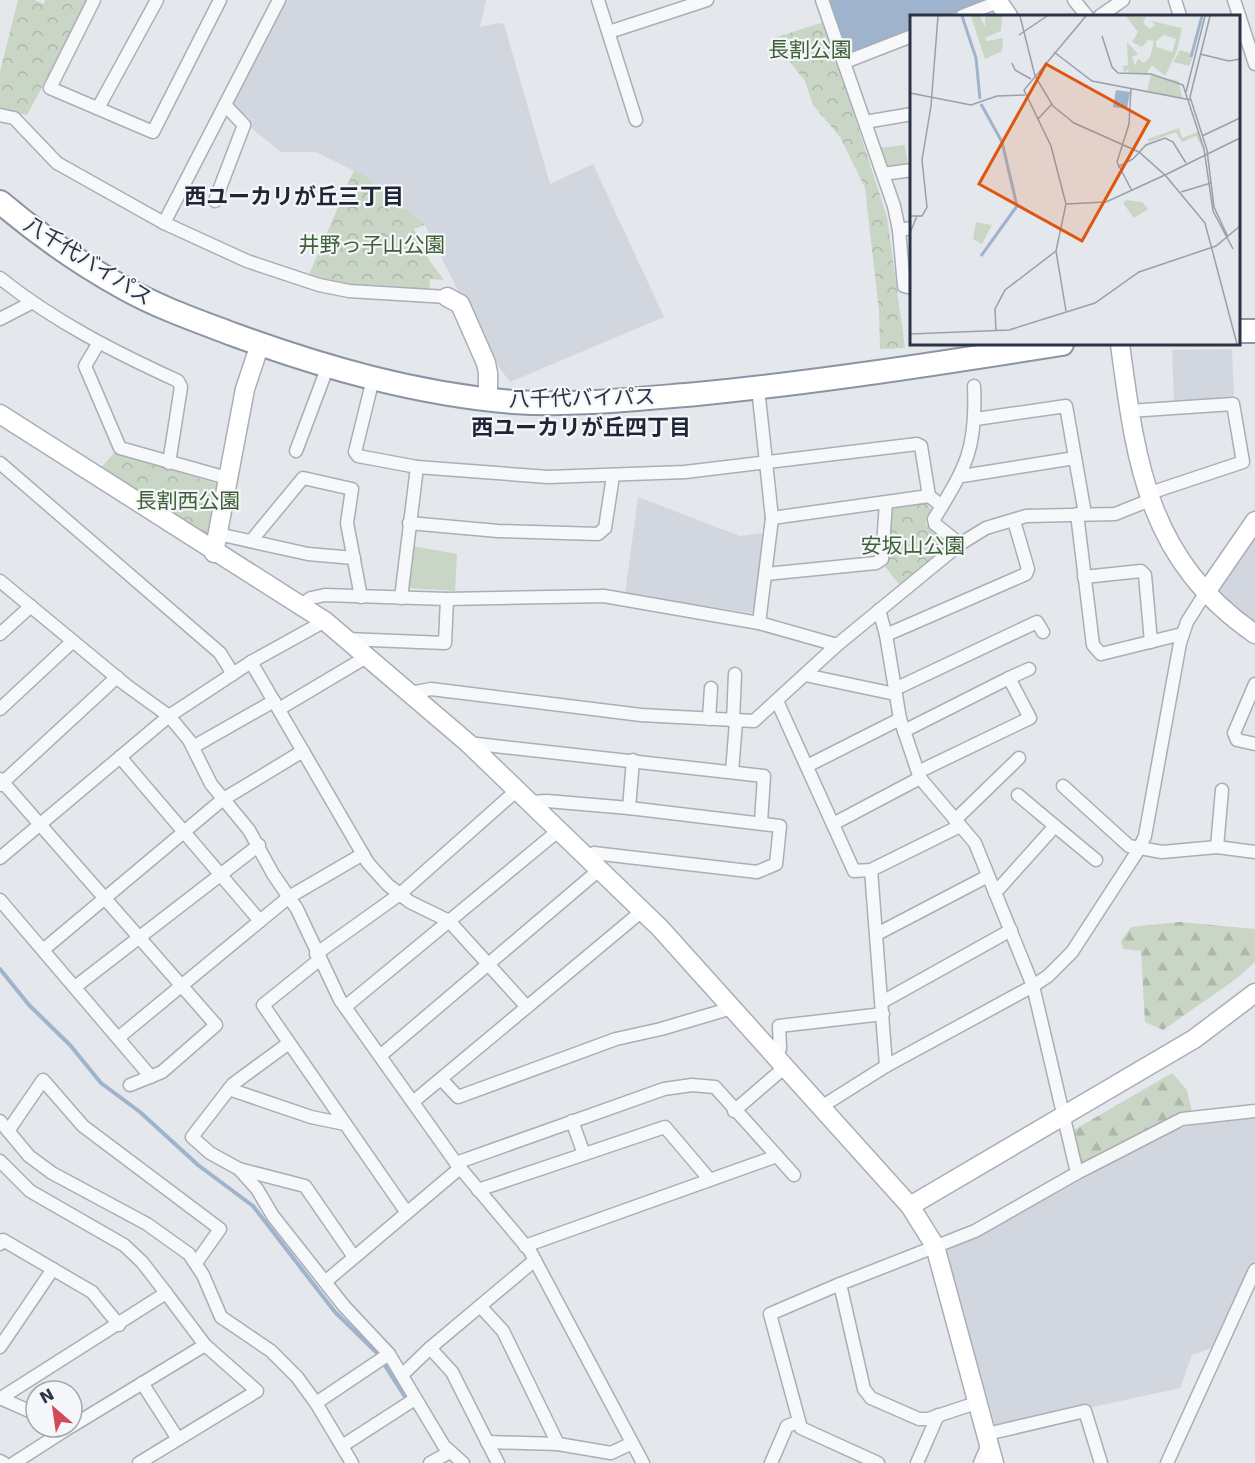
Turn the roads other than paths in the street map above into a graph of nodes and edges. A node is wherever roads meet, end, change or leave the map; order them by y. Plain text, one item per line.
1 (94, 0) edge
2 (157, 0) edge
3 (220, 0) edge
4 (279, 0) edge
5 (598, 0) edge
6 (707, 0) edge
7 (822, 0) edge
8 (1074, 0) edge
9 (1123, 0) edge
10 (1175, 0) edge
11 (1234, 0) edge
12 (1001, 6) edge
13 (966, 15) edge
14 (1086, 15) edge
15 (1101, 15) edge
16 (1180, 15) edge
17 (1249, 27) edge
18 (609, 32) junction
19 (910, 37) edge
20 (845, 62) junction
21 (1255, 64) edge
22 (225, 105) junction
23 (98, 108) junction
24 (910, 114) edge
25 (0, 115) edge
26 (636, 120) dead end
27 (865, 122) junction
28 (910, 170) edge
29 (883, 174) junction
30 (215, 201) dead end
31 (0, 202) edge
32 (164, 223) junction
33 (905, 229) edge
34 (0, 278) edge
35 (910, 288) edge
36 (447, 297) joint
37 (31, 303) junction
38 (0, 319) edge
39 (1240, 331) edge
40 (1255, 332) edge
41 (98, 344) junction
42 (260, 344) junction
43 (1055, 345) edge
44 (1120, 345) edge
45 (328, 366) junction
46 (373, 378) junction
47 (974, 386) dead end
48 (758, 388) junction
49 (488, 399) junction
50 (1129, 411) junction
51 (0, 414) edge
52 (976, 419) junction
53 (296, 451) dead end
54 (1075, 458) junction
55 (766, 462) junction
56 (0, 463) edge
57 (169, 463) junction
58 (417, 467) junction
59 (613, 476) junction
60 (962, 477) junction
61 (227, 478) junction
62 (928, 496) junction
63 (1148, 497) junction
64 (886, 503) junction
65 (942, 506) junction
66 (1081, 514) junction
67 (772, 518) junction
68 (1014, 520) junction
69 (1255, 521) edge
70 (409, 523) junction
71 (218, 534) junction
72 (251, 541) junction
73 (960, 544) junction
74 (214, 553) junction
75 (354, 558) junction
76 (766, 574) junction
77 (1084, 577) junction
78 (0, 581) edge
79 (1206, 592) junction
80 (361, 597) junction
81 (401, 598) junction
82 (447, 599) junction
83 (31, 606) junction
84 (299, 606) junction
85 (879, 610) junction
86 (325, 621) junction
87 (759, 623) junction
88 (1043, 632) dead end
89 (0, 634) edge
90 (1182, 634) junction
91 (1255, 634) edge
92 (886, 635) junction
93 (346, 639) junction
94 (73, 641) junction
95 (1151, 642) junction
96 (837, 645) junction
97 (368, 656) junction
98 (251, 662) junction
99 (1029, 669) dead end
100 (233, 674) junction
101 (735, 674) dead end
102 (805, 675) junction
103 (117, 677) junction
104 (1009, 678) junction
105 (1255, 684) edge
106 (711, 688) dead end
107 (895, 692) junction
108 (410, 693) junction
109 (777, 701) junction
110 (276, 705) junction
111 (0, 709) edge
112 (169, 716) junction
113 (709, 719) junction
114 (734, 721) junction
115 (902, 725) junction
116 (468, 743) junction
117 (1255, 744) edge
118 (193, 747) junction
119 (303, 751) junction
120 (120, 757) junction
121 (1019, 758) dead end
122 (633, 760) junction
123 (807, 766) junction
124 (732, 772) junction
125 (919, 775) junction
126 (1, 782) edge
127 (1063, 786) dead end
128 (1222, 790) dead end
129 (1018, 795) dead end
130 (522, 796) junction
131 (222, 800) junction
132 (629, 808) junction
133 (761, 822) junction
134 (957, 823) junction
135 (833, 824) junction
136 (39, 825) junction
137 (1055, 826) junction
138 (184, 831) junction
139 (558, 831) junction
140 (259, 845) junction
141 (1217, 848) junction
142 (1139, 849) junction
143 (1255, 852) edge
144 (363, 854) junction
145 (0, 858) edge
146 (1096, 860) dead end
147 (593, 864) junction
148 (871, 870) junction
149 (220, 874) junction
150 (988, 876) junction
151 (995, 893) junction
152 (400, 894) junction
153 (289, 897) junction
154 (104, 898) junction
155 (0, 900) edge
156 (642, 911) junction
157 (260, 921) junction
158 (449, 921) junction
159 (1011, 930) junction
160 (877, 934) junction
161 (139, 938) junction
162 (43, 950) junction
163 (318, 957) junction
164 (489, 965) junction
165 (1033, 986) junction
166 (75, 987) junction
167 (183, 987) junction
168 (1255, 993) edge
169 (345, 1007) junction
170 (527, 1007) junction
171 (732, 1008) junction
172 (882, 1008) junction
173 (118, 1038) junction
174 (289, 1043) junction
175 (380, 1056) junction
176 (781, 1062) junction
177 (886, 1066) junction
178 (151, 1077) junction
179 (441, 1079) junction
180 (130, 1085) dead end
181 (228, 1089) junction
182 (413, 1102) junction
183 (821, 1107) junction
184 (734, 1111) junction
185 (1255, 1111) edge
186 (1064, 1115) junction
187 (0, 1121) edge
188 (572, 1121) junction
189 (345, 1124) junction
190 (8, 1131) junction
191 (585, 1154) junction
192 (777, 1156) junction
193 (0, 1161) edge
194 (458, 1166) junction
195 (239, 1169) junction
196 (1077, 1173) junction
197 (794, 1175) dead end
198 (710, 1180) junction
199 (478, 1190) junction
200 (910, 1206) junction
201 (407, 1213) junction
202 (1, 1240) edge
203 (525, 1246) junction
204 (935, 1246) junction
205 (354, 1257) junction
206 (535, 1260) junction
207 (196, 1263) junction
208 (53, 1269) junction
209 (1255, 1270) edge
210 (325, 1282) junction
211 (840, 1284) junction
212 (1251, 1289) edge
213 (166, 1293) junction
214 (480, 1306) junction
215 (119, 1325) junction
216 (205, 1345) junction
217 (0, 1347) edge
218 (430, 1348) junction
219 (389, 1354) junction
220 (402, 1375) junction
221 (142, 1383) junction
222 (1, 1398) edge
223 (415, 1399) junction
224 (979, 1402) junction
225 (316, 1403) junction
226 (24, 1409) edge
227 (938, 1415) junction
228 (84, 1417) edge
229 (798, 1422) junction
230 (988, 1438) junction
231 (50, 1439) edge
232 (177, 1439) junction
233 (486, 1442) junction
234 (558, 1444) junction
235 (630, 1444) junction
236 (342, 1446) junction
237 (450, 1452) junction
238 (14, 1463) edge
239 (139, 1463) edge
240 (352, 1463) edge
241 (430, 1463) edge
242 (464, 1463) edge
243 (498, 1463) edge
244 (643, 1463) edge
245 (771, 1463) edge
246 (878, 1463) edge
247 (917, 1463) edge
248 (980, 1463) edge
249 (994, 1463) edge
250 (1101, 1463) edge
251 (1167, 1463) edge

1 - 23 street
2 - 23 street
3 - 23 street
4 - 22 street
5 - 18 street
6 - 18 street
7 - 20 street
8 - 14 street
9 - 15 street
10 - 16 street
11 - 17 street
12 - 13 street
17 - 21 street
18 - 26 street
19 - 20 street
20 - 27 street
22 - 30 street
22 - 32 street
24 - 27 street
25 - 32 street
27 - 29 street
28 - 29 street
29 - 33 street
31 - 42 highway, 八千代バイパス
32 - 36 street
33 - 35 street
34 - 37 street
36 - 49 street
37 - 38 street
37 - 41 street
39 - 40 highway
41 - 57 street
41 - 57 street
42 - 45 highway, 八千代バイパス
42 - 61 street
43 - 48 highway, 八千代バイパス
44 - 50 street
45 - 46 highway, 八千代バイパス
45 - 53 street
46 - 49 highway, 八千代バイパス
46 - 58 street
47 - 52 street
48 - 49 highway, 八千代バイパス
48 - 55 street
50 - 63 street
50 - 63 street
51 - 74 street
52 - 54 street
52 - 60 street
54 - 60 street
54 - 66 street
55 - 59 street
55 - 62 street
55 - 67 street
56 - 100 street
57 - 61 street
58 - 59 street
58 - 70 street
59 - 70 street
60 - 65 street
61 - 71 street
62 - 64 street
62 - 65 street
63 - 66 street
63 - 79 street
64 - 67 street
64 - 76 street
65 - 73 street
66 - 68 street
66 - 77 street
67 - 76 street
68 - 73 street
68 - 92 street
69 - 79 street
70 - 81 street
71 - 72 street
71 - 74 street
72 - 75 street
72 - 75 street
73 - 85 street
74 - 84 street
75 - 80 street
76 - 87 street
77 - 95 street
77 - 95 street
78 - 83 street
79 - 90 street
79 - 91 street
80 - 81 street
80 - 84 street
81 - 82 street
82 - 87 street
82 - 93 street
83 - 89 street
83 - 94 street
84 - 86 street
85 - 92 street
85 - 96 street
86 - 93 street
86 - 98 street
87 - 96 street
88 - 107 street
90 - 95 street
90 - 142 street
92 - 107 street
93 - 97 street
94 - 103 street
94 - 111 street
96 - 102 street
97 - 108 street
97 - 110 street
98 - 100 street
98 - 110 street
99 - 104 street
100 - 112 street
101 - 114 street
102 - 107 street
102 - 109 street
103 - 112 street
103 - 126 street
104 - 115 street
104 - 125 street
105 - 117 street
106 - 113 street
107 - 115 street
108 - 113 street
108 - 116 street
109 - 114 street
109 - 123 street
110 - 118 street
110 - 119 street
112 - 118 street
112 - 120 street
113 - 114 street
114 - 124 street
115 - 123 street
115 - 125 street
116 - 122 street
116 - 130 street
118 - 131 street
119 - 131 street
119 - 144 street
120 - 136 street
120 - 138 street
121 - 134 street
122 - 124 street
122 - 132 street
123 - 135 street
124 - 133 street
125 - 134 street
125 - 135 street
126 - 136 street
127 - 142 street
128 - 141 street
129 - 137 street
130 - 132 street
130 - 139 street
130 - 152 street
131 - 138 street
131 - 140 street
132 - 133 street
133 - 147 street
134 - 148 street
134 - 150 street
135 - 148 street
136 - 145 street
136 - 154 street
137 - 146 street
137 - 151 street
138 - 149 street
138 - 154 street
139 - 147 street
139 - 158 street
140 - 149 street
140 - 153 street
141 - 142 street
141 - 143 street
142 - 165 street
144 - 152 street
144 - 153 street
147 - 156 street
147 - 164 street
148 - 160 street
149 - 157 street
149 - 161 street
150 - 151 street
150 - 160 street
151 - 159 street
152 - 158 street
152 - 163 street
153 - 157 street
153 - 163 street
154 - 161 street
154 - 162 street
155 - 162 street
156 - 170 street
156 - 171 street
157 - 167 street
158 - 164 street
158 - 169 street
159 - 165 street
159 - 172 street
160 - 172 street
161 - 166 street
161 - 167 street
162 - 166 street
163 - 169 street
163 - 174 street
164 - 170 street
164 - 175 street
165 - 177 street
165 - 186 street
166 - 173 street
167 - 173 street
167 - 178 street
168 - 186 street
169 - 175 street
170 - 179 street
171 - 176 street
171 - 179 street
172 - 176 street
172 - 177 street
173 - 178 street
174 - 181 street
174 - 189 street
175 - 182 street
176 - 183 street
176 - 184 street
177 - 183 street
178 - 180 street
179 - 182 street
181 - 189 street
181 - 195 street
182 - 194 street
183 - 200 street
184 - 188 street
184 - 192 street
185 - 196 street
186 - 196 street
186 - 200 street
187 - 190 street
188 - 191 street
188 - 194 street
189 - 201 street
190 - 207 street
190 - 207 street
191 - 198 street
191 - 199 street
192 - 197 street
192 - 198 street
193 - 213 street
194 - 199 street
194 - 201 street
195 - 205 street
195 - 210 street
196 - 204 street
198 - 203 street
199 - 203 street
200 - 204 street
201 - 205 street
202 - 208 street
203 - 206 street
204 - 211 street
204 - 224 street
205 - 210 street
206 - 214 street
206 - 235 street
207 - 225 street
208 - 215 street
208 - 217 street
209 - 212 street
210 - 219 street
211 - 227 street
211 - 229 street
212 - 251 street
213 - 215 street
213 - 216 street
214 - 218 street
214 - 234 street
215 - 222 street
216 - 221 street
216 - 232 street
218 - 220 street
218 - 233 street
219 - 220 street
219 - 225 street
220 - 223 street
221 - 228 street
221 - 232 street
222 - 226 street
223 - 236 street
223 - 237 street
224 - 227 street
224 - 230 street
225 - 236 street
227 - 247 street
229 - 245 street
229 - 246 street
230 - 248 street
230 - 249 street
230 - 250 street
231 - 238 street
232 - 239 street
233 - 234 street
233 - 243 street
234 - 235 street
235 - 244 street
236 - 240 street
237 - 241 street
237 - 242 street

